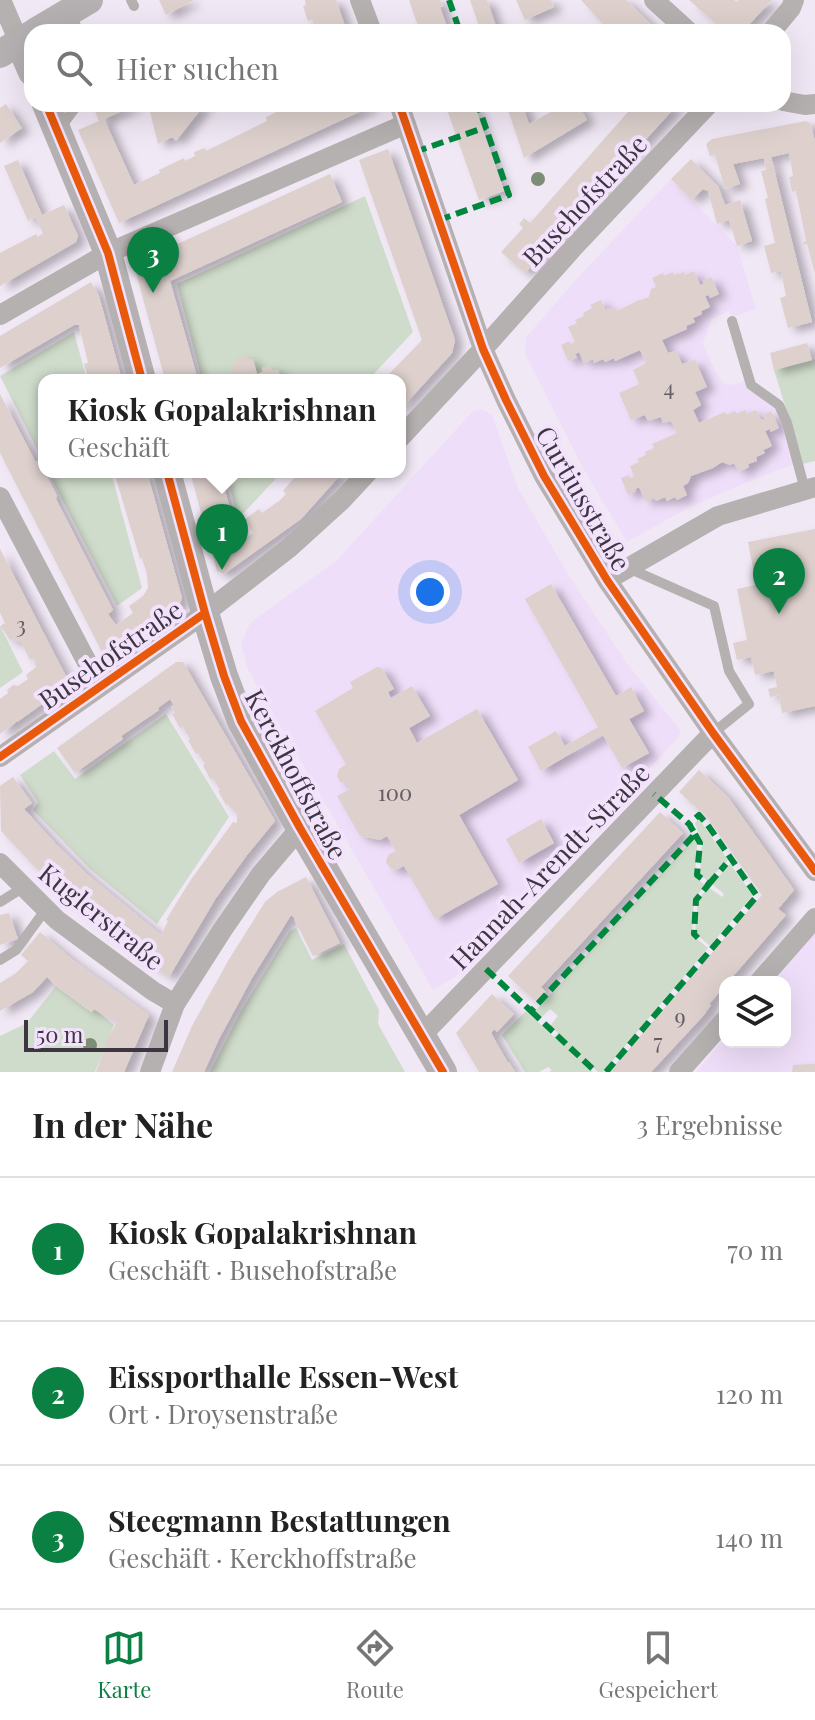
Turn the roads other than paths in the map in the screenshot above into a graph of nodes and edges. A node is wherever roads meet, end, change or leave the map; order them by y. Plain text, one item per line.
1 (1, 0) edge
2 (360, 0) edge
3 (654, 0) edge
4 (794, 0) edge
5 (79, 14) edge
6 (57, 24) edge
7 (369, 24) edge
8 (680, 24) edge
9 (778, 24) edge
10 (22, 40) edge
11 (791, 102) edge
12 (815, 104) edge
13 (49, 112) edge
14 (72, 112) edge
15 (402, 112) edge
16 (701, 112) edge
17 (406, 124) junction
18 (57, 132) junction
19 (108, 253) junction
20 (0, 315) edge
21 (732, 321) dead end
22 (483, 349) junction
23 (140, 374) edge
24 (406, 432) edge
25 (169, 478) edge
26 (362, 478) edge
27 (810, 488) edge
28 (0, 497) edge
29 (628, 568) junction
30 (607, 580) junction
31 (205, 613) junction
32 (99, 685) junction
33 (713, 733) junction
34 (0, 757) edge
35 (300, 828) junction
36 (0, 863) edge
37 (815, 871) edge
38 (24, 887) junction
39 (0, 902) edge
40 (46, 909) junction
41 (815, 918) edge
42 (0, 960) edge
43 (764, 976) edge
44 (175, 1004) junction
45 (719, 1027) edge
46 (422, 1035) junction
47 (150, 1072) edge
48 (443, 1072) edge
49 (679, 1072) edge

1 - 10 street
2 - 7 street
3 - 8 street
4 - 9 street
5 - 6 street
11 - 12 street
13 - 18 street
14 - 18 lane
15 - 17 street, Curtiusstraße
16 - 22 street, Busehofstraße
17 - 19 street
17 - 22 street, Curtiusstraße
18 - 19 street
19 - 20 street
19 - 23 street
21 - 27 lane
22 - 24 street, Busehofstraße
22 - 30 street, Curtiusstraße
25 - 31 street, Kerckhoffstraße
26 - 31 street, Busehofstraße
27 - 29 street
28 - 32 street
29 - 30 street
29 - 33 lane
30 - 33 street, Curtiusstraße
31 - 32 street, Busehofstraße
31 - 35 street, Kerckhoffstraße
32 - 34 street, Busehofstraße
33 - 37 street, Curtiusstraße
33 - 46 street, Hannah-Arendt-Straße
35 - 44 street
35 - 46 street, Kerckhoffstraße
36 - 38 street, Kuglerstraße
38 - 39 lane
38 - 40 street, Kuglerstraße
40 - 42 lane
40 - 44 street, Kuglerstraße
41 - 43 street
44 - 47 street
45 - 49 street
46 - 48 street, Kerckhoffstraße

